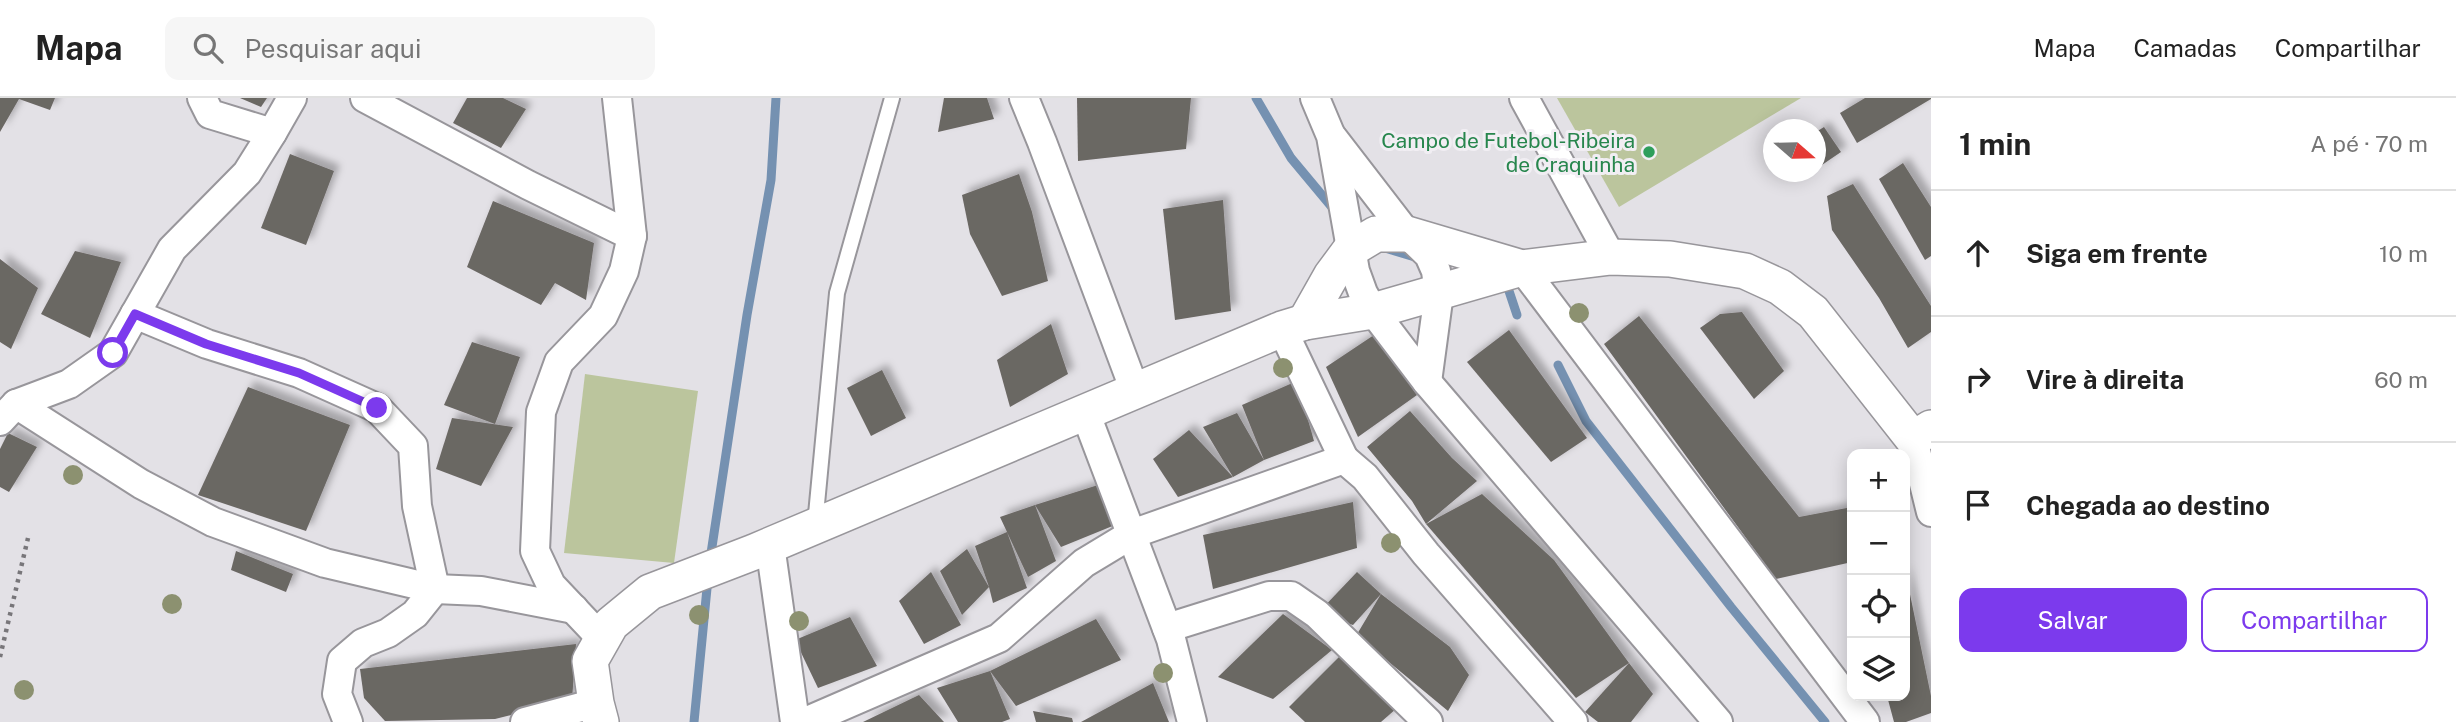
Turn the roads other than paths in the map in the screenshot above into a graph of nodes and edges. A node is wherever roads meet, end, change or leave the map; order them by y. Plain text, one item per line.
1 (202, 98) edge
2 (292, 98) edge
3 (365, 98) edge
4 (617, 98) edge
5 (892, 98) edge
6 (1024, 98) edge
7 (1315, 98) edge
8 (1524, 98) edge
9 (272, 133) junction
10 (1331, 136) junction
11 (1407, 234) junction
12 (632, 236) junction
13 (1351, 249) junction
14 (1611, 257) junction
15 (1522, 268) junction
16 (1439, 293) junction
17 (1373, 311) junction
18 (135, 314) junction
19 (1294, 326) junction
20 (1427, 382) junction
21 (1135, 391) junction
22 (8, 412) edge
23 (1085, 412) junction
24 (1922, 433) edge
25 (1344, 459) junction
26 (1926, 479) edge
27 (1931, 512) edge
28 (815, 525) junction
29 (1132, 534) junction
30 (762, 549) junction
31 (435, 589) junction
32 (574, 609) junction
33 (1167, 628) junction
34 (603, 640) junction
35 (599, 712) edge
36 (348, 722) edge
37 (525, 722) edge
38 (795, 722) edge
39 (806, 722) edge
40 (1192, 722) edge
41 (1428, 722) edge
42 (1573, 722) edge
43 (1718, 722) edge
44 (1865, 722) edge

1 - 9 street
2 - 9 street
3 - 12 street
4 - 12 street
5 - 28 lane
6 - 21 street
7 - 10 street
8 - 14 street
9 - 18 street
10 - 11 street
10 - 13 street
11 - 13 street
11 - 15 street
11 - 16 street
12 - 32 street
13 - 17 street
13 - 19 street
14 - 15 street
14 - 24 street
15 - 16 street
15 - 44 street
16 - 17 street
16 - 20 street
17 - 19 street
17 - 20 street
18 - 22 street
18 - 31 street
19 - 21 street
19 - 25 street
20 - 43 street
21 - 23 street
22 - 31 street
23 - 28 street
23 - 29 street
24 - 26 street
25 - 29 street
25 - 42 street
26 - 27 street
28 - 30 street
29 - 33 street
29 - 39 street
30 - 34 street
30 - 38 street
31 - 32 street
31 - 36 street
32 - 34 street
33 - 40 street
33 - 41 street
34 - 35 street
35 - 37 street

